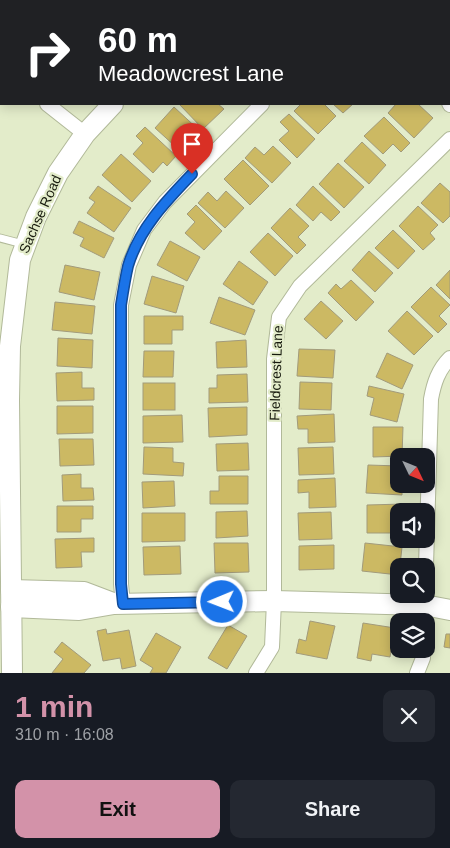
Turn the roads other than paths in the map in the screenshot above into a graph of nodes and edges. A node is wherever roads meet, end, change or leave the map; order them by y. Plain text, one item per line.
1 (48, 105) edge
2 (112, 105) edge
3 (261, 105) edge
4 (85, 134) junction
5 (450, 139) edge
6 (0, 238) edge
7 (26, 245) junction
8 (5, 346) edge
9 (450, 358) edge
10 (426, 558) edge
11 (10, 599) junction
12 (274, 600) junction
13 (119, 604) junction
14 (423, 607) edge
15 (450, 610) edge
16 (423, 658) edge
17 (12, 673) edge
18 (256, 673) edge
19 (417, 673) edge

1 - 4 street
2 - 4 main road, Sachse Road
3 - 13 street
4 - 7 main road, Sachse Road
5 - 12 street, Fieldcrest Lane
6 - 7 lane
7 - 8 main road, Sachse Road
8 - 11 main road, Sachse Road
9 - 10 street
11 - 13 main road
11 - 17 main road, Sachse Road
12 - 13 main road
12 - 14 main road
12 - 18 street, Fieldcrest Lane
14 - 15 main road
16 - 19 street

